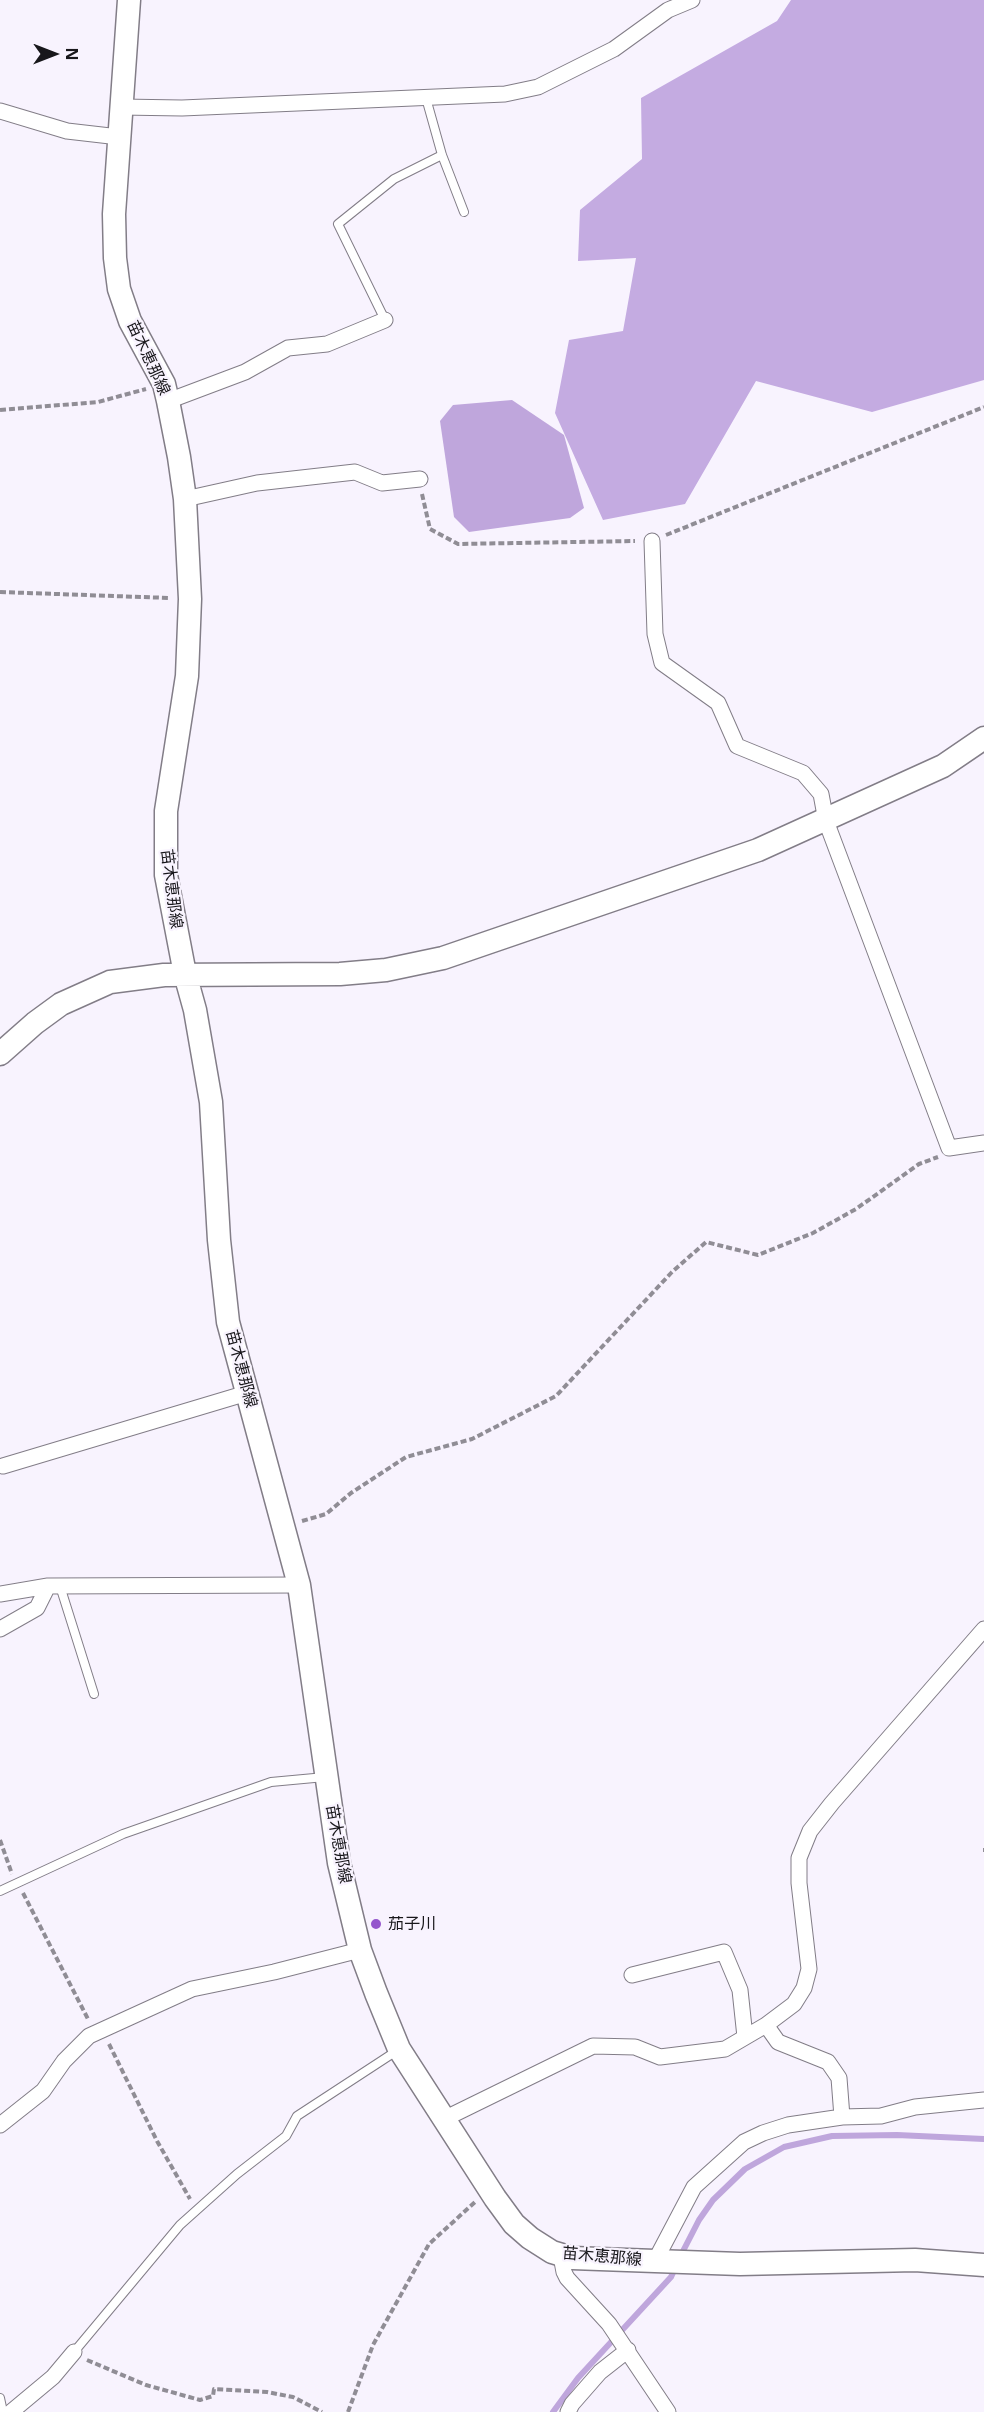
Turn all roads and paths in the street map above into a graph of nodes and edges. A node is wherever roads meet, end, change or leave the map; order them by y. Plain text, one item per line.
1 (129, 0) edge
2 (692, 0) edge
3 (426, 98) junction
4 (121, 107) junction
5 (0, 111) edge
6 (119, 137) junction
7 (442, 155) junction
8 (464, 212) dead end
9 (385, 320) joint
10 (166, 393) junction
11 (984, 406) edge
12 (0, 410) edge
13 (420, 479) joint
14 (185, 499) junction
15 (652, 541) junction
16 (0, 592) edge
17 (190, 599) junction
18 (984, 738) edge
19 (826, 821) junction
20 (185, 974) junction
21 (0, 1054) edge
22 (984, 1143) edge
23 (949, 1148) junction
24 (247, 1393) junction
25 (3, 1466) dead end
26 (284, 1526) junction
27 (299, 1585) junction
28 (54, 1587) junction
29 (0, 1594) edge
30 (0, 1629) edge
31 (984, 1629) edge
32 (94, 1694) dead end
33 (327, 1777) junction
34 (0, 1840) edge
35 (16, 1883) junction
36 (0, 1891) edge
37 (360, 1950) junction
38 (632, 1975) dead end
39 (766, 2025) junction
40 (99, 2031) junction
41 (746, 2037) junction
42 (399, 2049) junction
43 (984, 2100) edge
44 (842, 2117) junction
45 (444, 2119) junction
46 (0, 2125) edge
47 (489, 2190) junction
48 (197, 2210) junction
49 (561, 2256) junction
50 (661, 2262) junction
51 (984, 2265) edge
52 (626, 2347) junction
53 (74, 2352) junction
54 (0, 2398) edge
55 (3, 2412) edge
56 (11, 2412) edge
57 (322, 2412) edge
58 (348, 2412) edge
59 (568, 2412) edge
60 (668, 2412) edge

1 - 4 main road, 苗木恵那線
2 - 3 street
3 - 4 street
3 - 7 lane
4 - 6 main road, 苗木恵那線
5 - 6 street
6 - 10 main road, 苗木恵那線
7 - 8 lane
7 - 9 lane
9 - 10 street
10 - 12 path
10 - 14 main road, 苗木恵那線
11 - 15 path
13 - 14 street
13 - 15 path
14 - 17 main road, 苗木恵那線
15 - 19 street
16 - 17 path
17 - 20 main road, 苗木恵那線
18 - 19 main road
19 - 20 main road
19 - 23 street
20 - 21 main road
20 - 24 main road, 苗木恵那線
22 - 23 street
23 - 26 path
24 - 25 street
24 - 26 main road, 苗木恵那線
26 - 27 main road, 苗木恵那線
27 - 28 street
27 - 33 main road, 苗木恵那線
28 - 29 street
28 - 30 street
28 - 32 lane
31 - 39 street
33 - 35 lane
33 - 37 main road, 苗木恵那線
34 - 35 path
35 - 36 lane
35 - 40 path
37 - 40 street
37 - 42 main road, 苗木恵那線
38 - 41 street
39 - 41 street
39 - 44 street
40 - 46 street
40 - 48 path
41 - 45 street
42 - 45 main road, 苗木恵那線
42 - 48 lane
43 - 44 street
44 - 50 street
45 - 47 main road, 苗木恵那線
47 - 49 main road, 苗木恵那線
47 - 58 path
48 - 53 lane
49 - 50 main road, 苗木恵那線
49 - 52 street
50 - 51 main road, 苗木恵那線
52 - 59 street
52 - 60 street
53 - 56 street
53 - 57 path
54 - 55 lane

